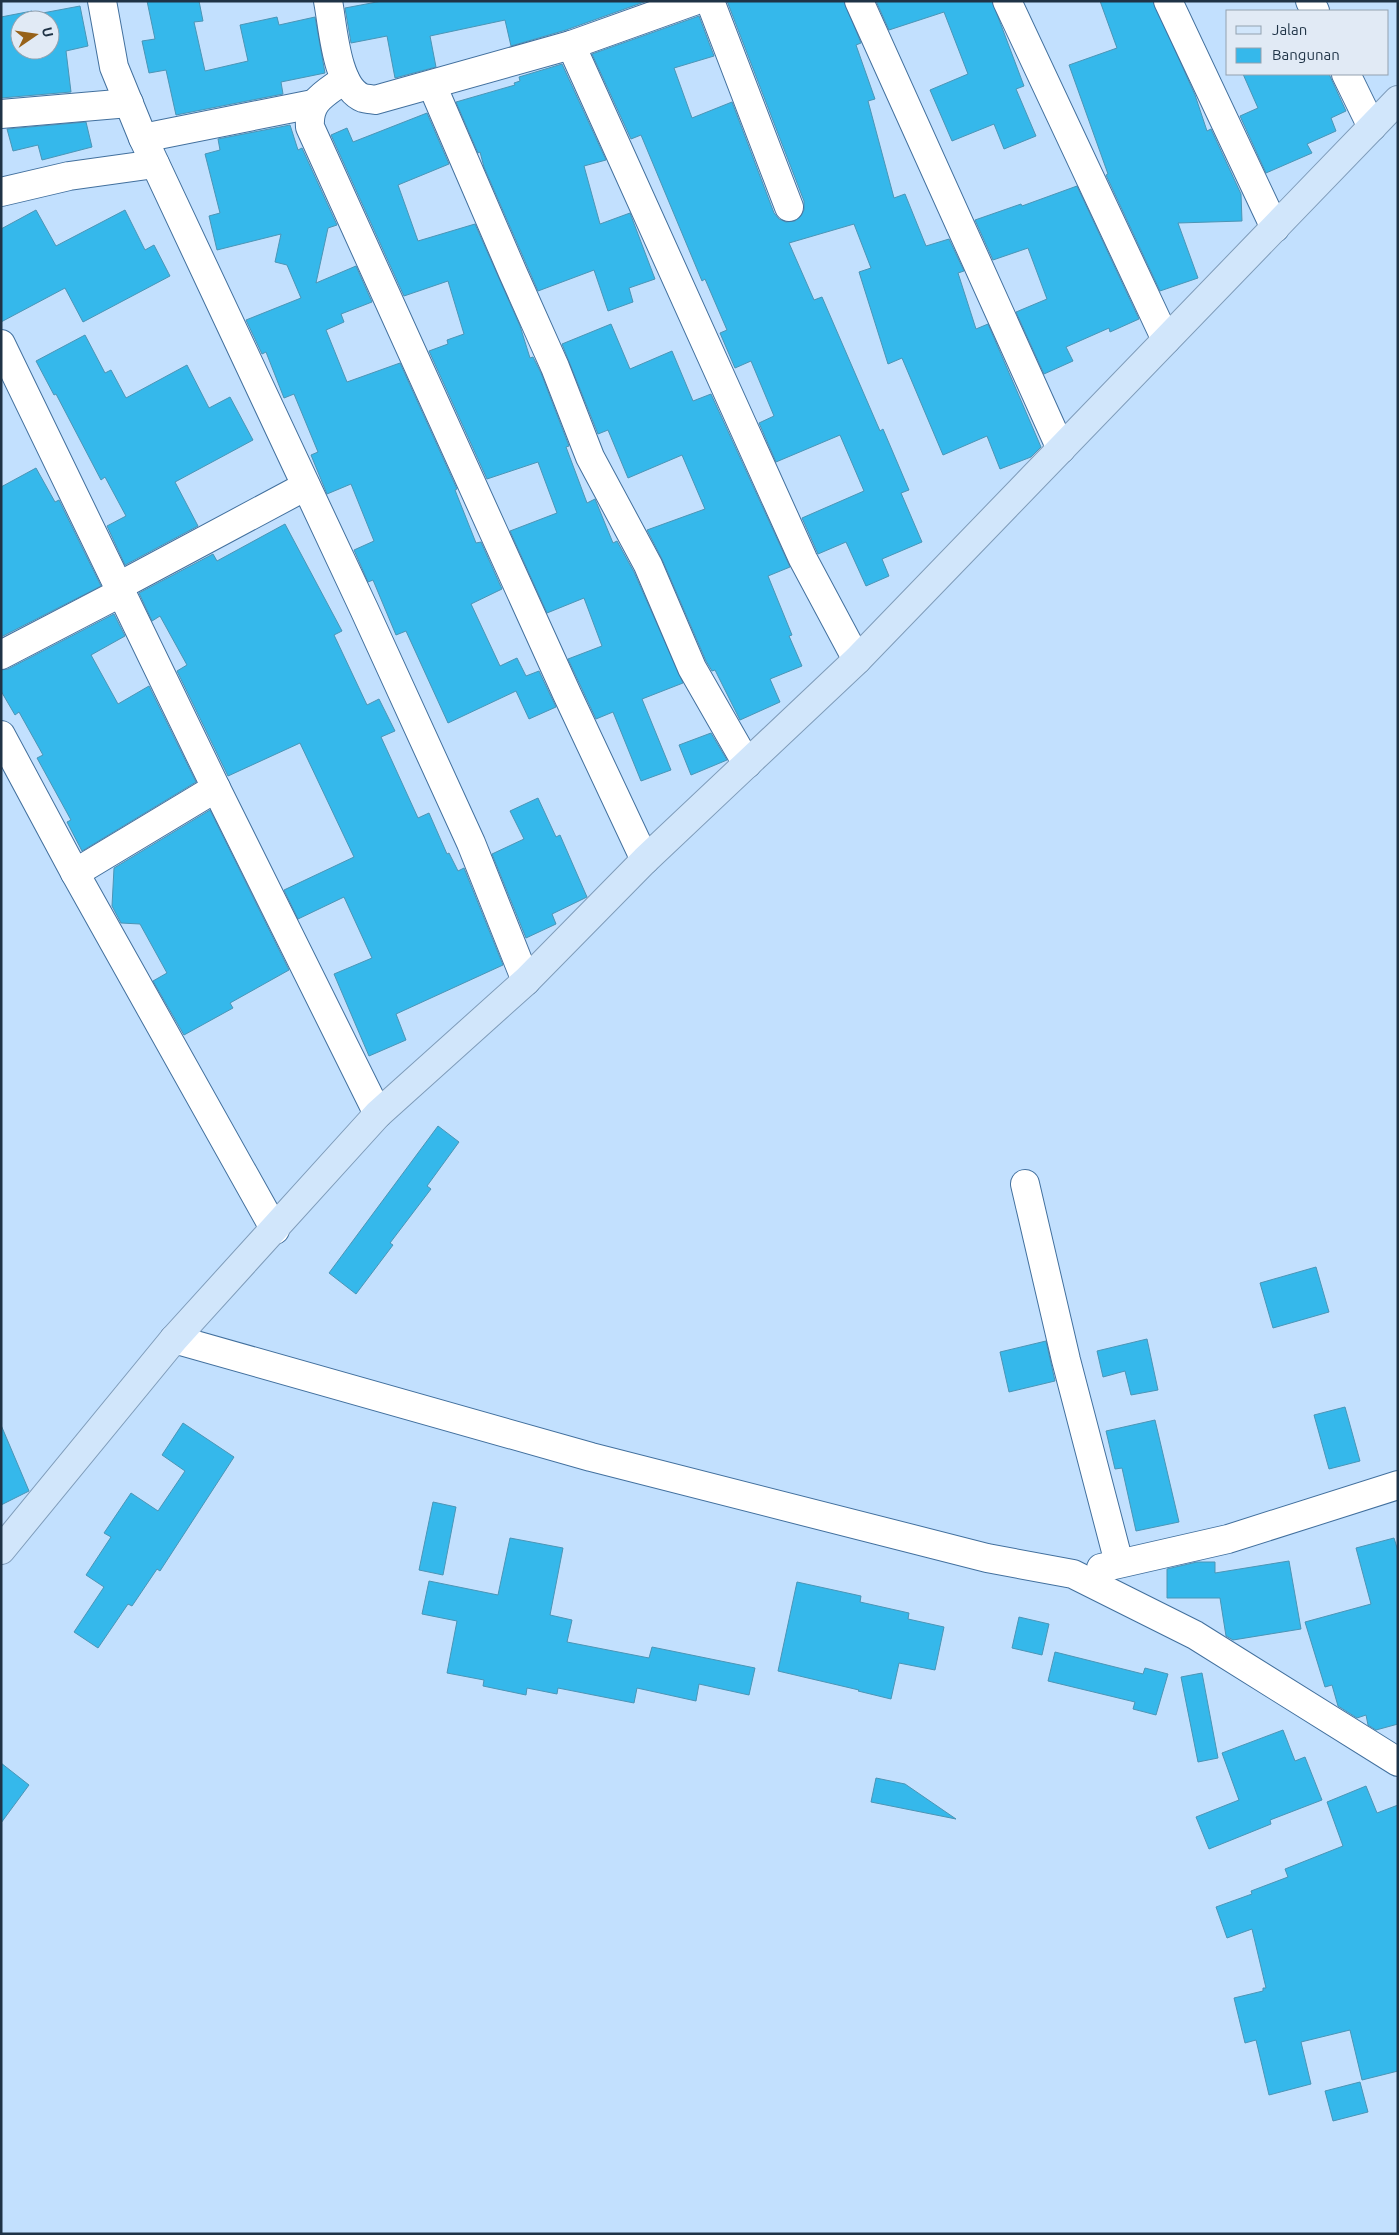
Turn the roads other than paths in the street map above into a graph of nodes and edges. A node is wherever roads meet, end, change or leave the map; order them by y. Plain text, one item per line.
1 (102, 1) edge
2 (328, 1) edge
3 (694, 1) edge
4 (710, 1) edge
5 (859, 1) edge
6 (1007, 1) edge
7 (1168, 1) edge
8 (571, 45) junction
9 (1346, 75) edge
10 (345, 79) junction
11 (432, 85) junction
12 (1398, 100) edge
13 (129, 103) junction
14 (313, 104) junction
15 (1, 114) edge
16 (1372, 127) junction
17 (143, 138) junction
18 (155, 164) junction
19 (1, 192) edge
20 (789, 207) dead end
21 (1275, 228) junction
22 (1166, 340) junction
23 (1, 344) edge
24 (1061, 449) junction
25 (306, 486) junction
26 (121, 589) junction
27 (1, 655) edge
28 (857, 660) junction
29 (1, 735) edge
30 (748, 764) junction
31 (216, 788) junction
32 (645, 860) junction
33 (75, 873) junction
34 (526, 981) junction
35 (378, 1114) junction
36 (1025, 1184) dead end
37 (275, 1230) junction
38 (174, 1338) junction
39 (1398, 1485) edge
40 (1, 1550) edge
41 (1119, 1563) junction
42 (1073, 1574) junction
43 (1398, 1762) edge

1 - 13 street
2 - 10 street
3 - 8 street
4 - 20 street
5 - 24 street
6 - 22 street
7 - 21 street
8 - 11 street
8 - 28 street
9 - 16 street
10 - 11 street
10 - 14 street
11 - 30 street
12 - 16 main road
13 - 15 street
13 - 17 street
14 - 17 street
14 - 32 street
16 - 21 main road
17 - 18 street
18 - 19 street
18 - 25 street
21 - 22 main road
22 - 24 main road
23 - 26 street
24 - 28 main road
25 - 26 street
25 - 34 street
26 - 27 street
26 - 31 street
28 - 30 main road
29 - 33 street
30 - 32 main road
31 - 33 street
31 - 35 street
32 - 34 main road
33 - 37 street
34 - 35 main road
35 - 37 main road
36 - 41 street
37 - 38 main road
38 - 40 main road
38 - 42 street
39 - 41 street
41 - 42 street
42 - 43 street

